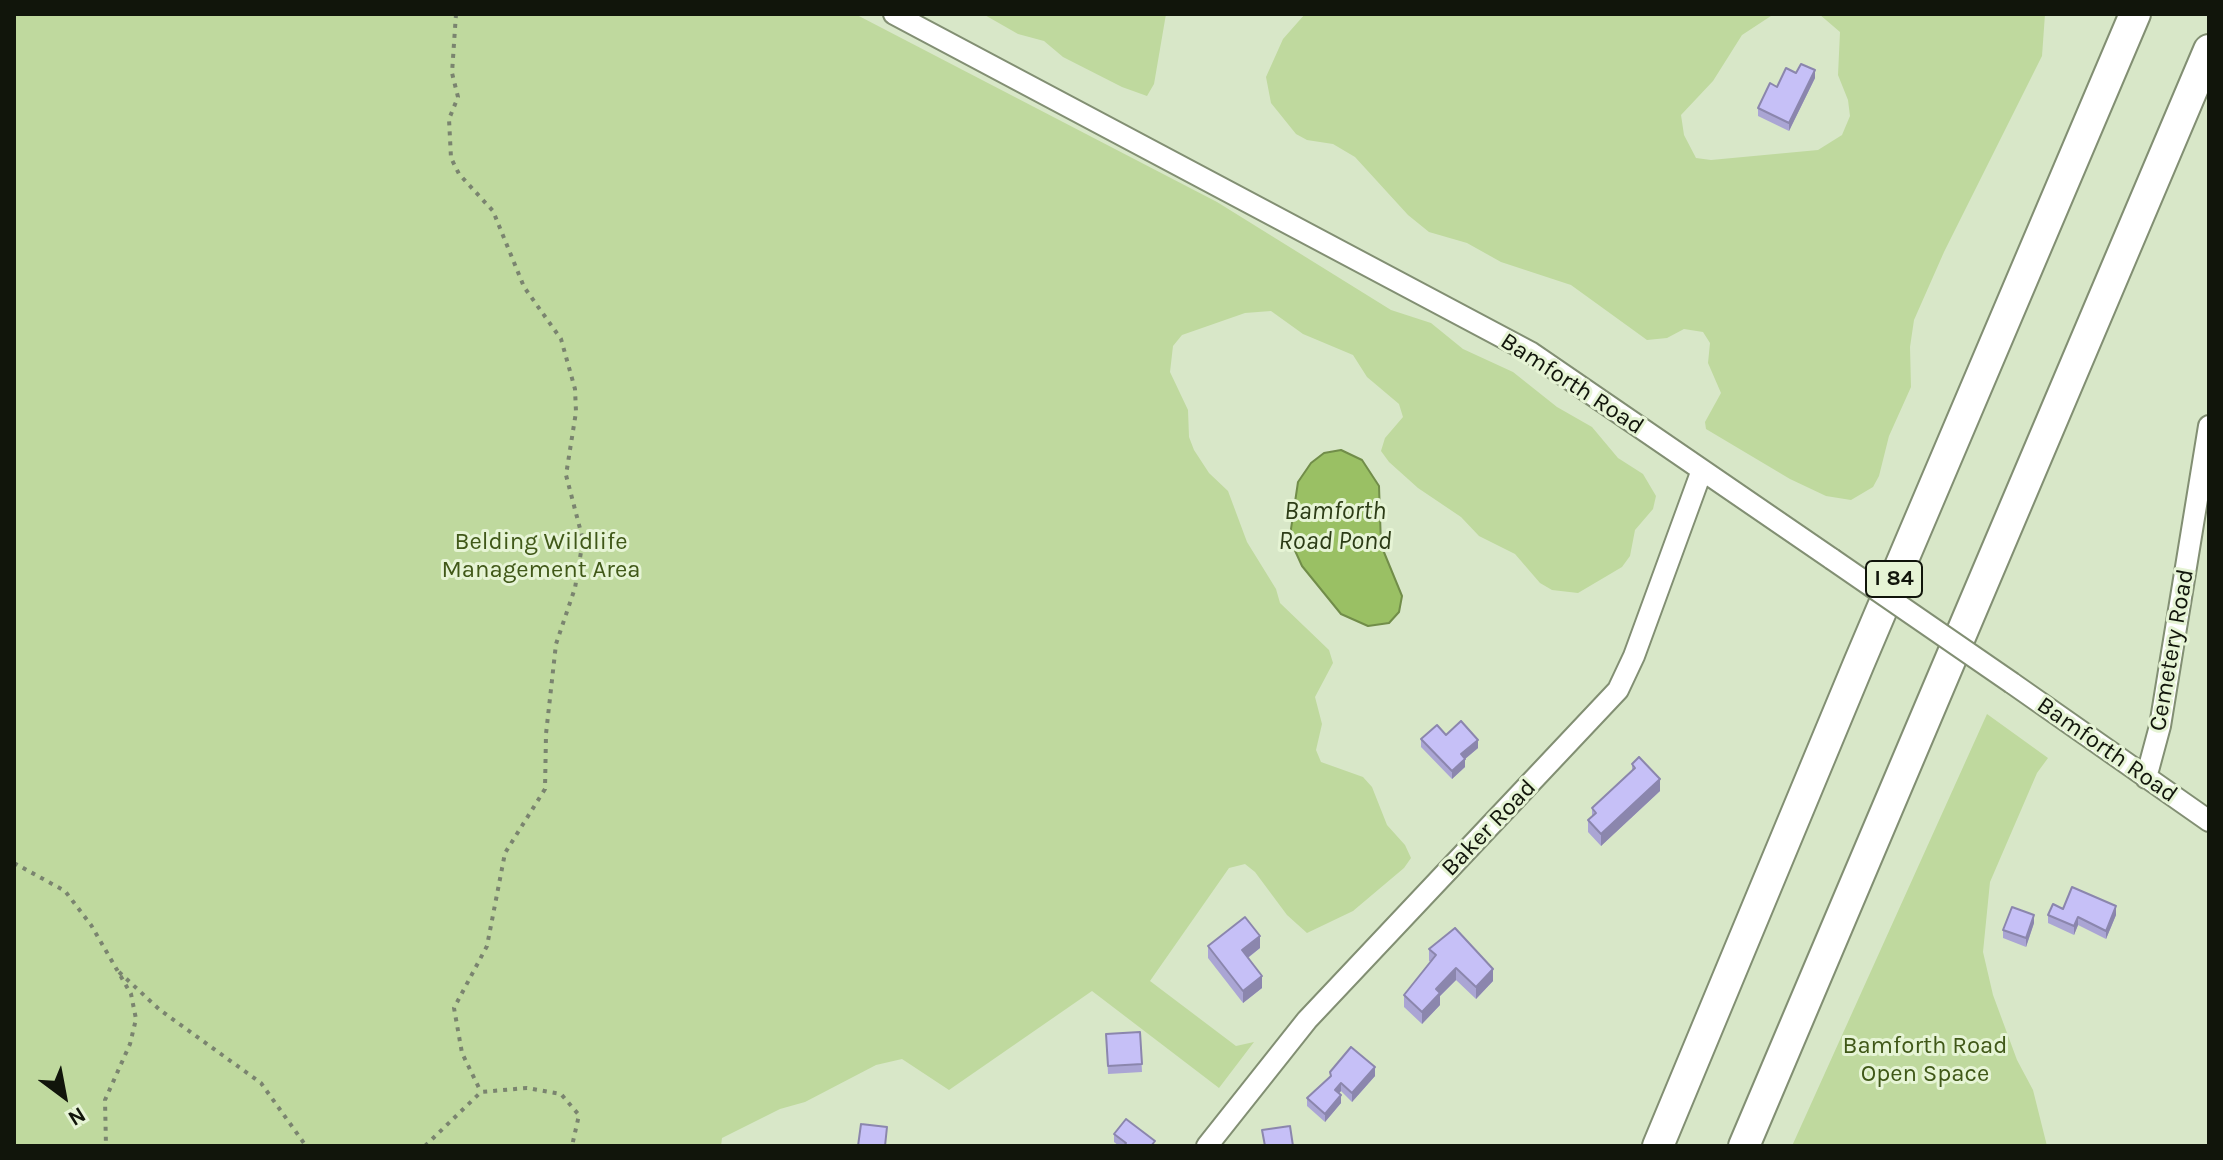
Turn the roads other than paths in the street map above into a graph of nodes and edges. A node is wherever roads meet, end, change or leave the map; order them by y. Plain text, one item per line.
1 (894, 14) edge
2 (2135, 14) edge
3 (2209, 50) edge
4 (2209, 426) edge
5 (1702, 470) junction
6 (2146, 778) junction
7 (2209, 821) edge
8 (1207, 1146) edge
9 (1658, 1146) edge
10 (1744, 1146) edge

1 - 5 street, Bamforth Road
2 - 9 highway, I 84
3 - 10 highway
4 - 6 street, Cemetery Road
5 - 6 street, Bamforth Road, bridge
5 - 8 street, Baker Road
6 - 7 street, Bamforth Road

